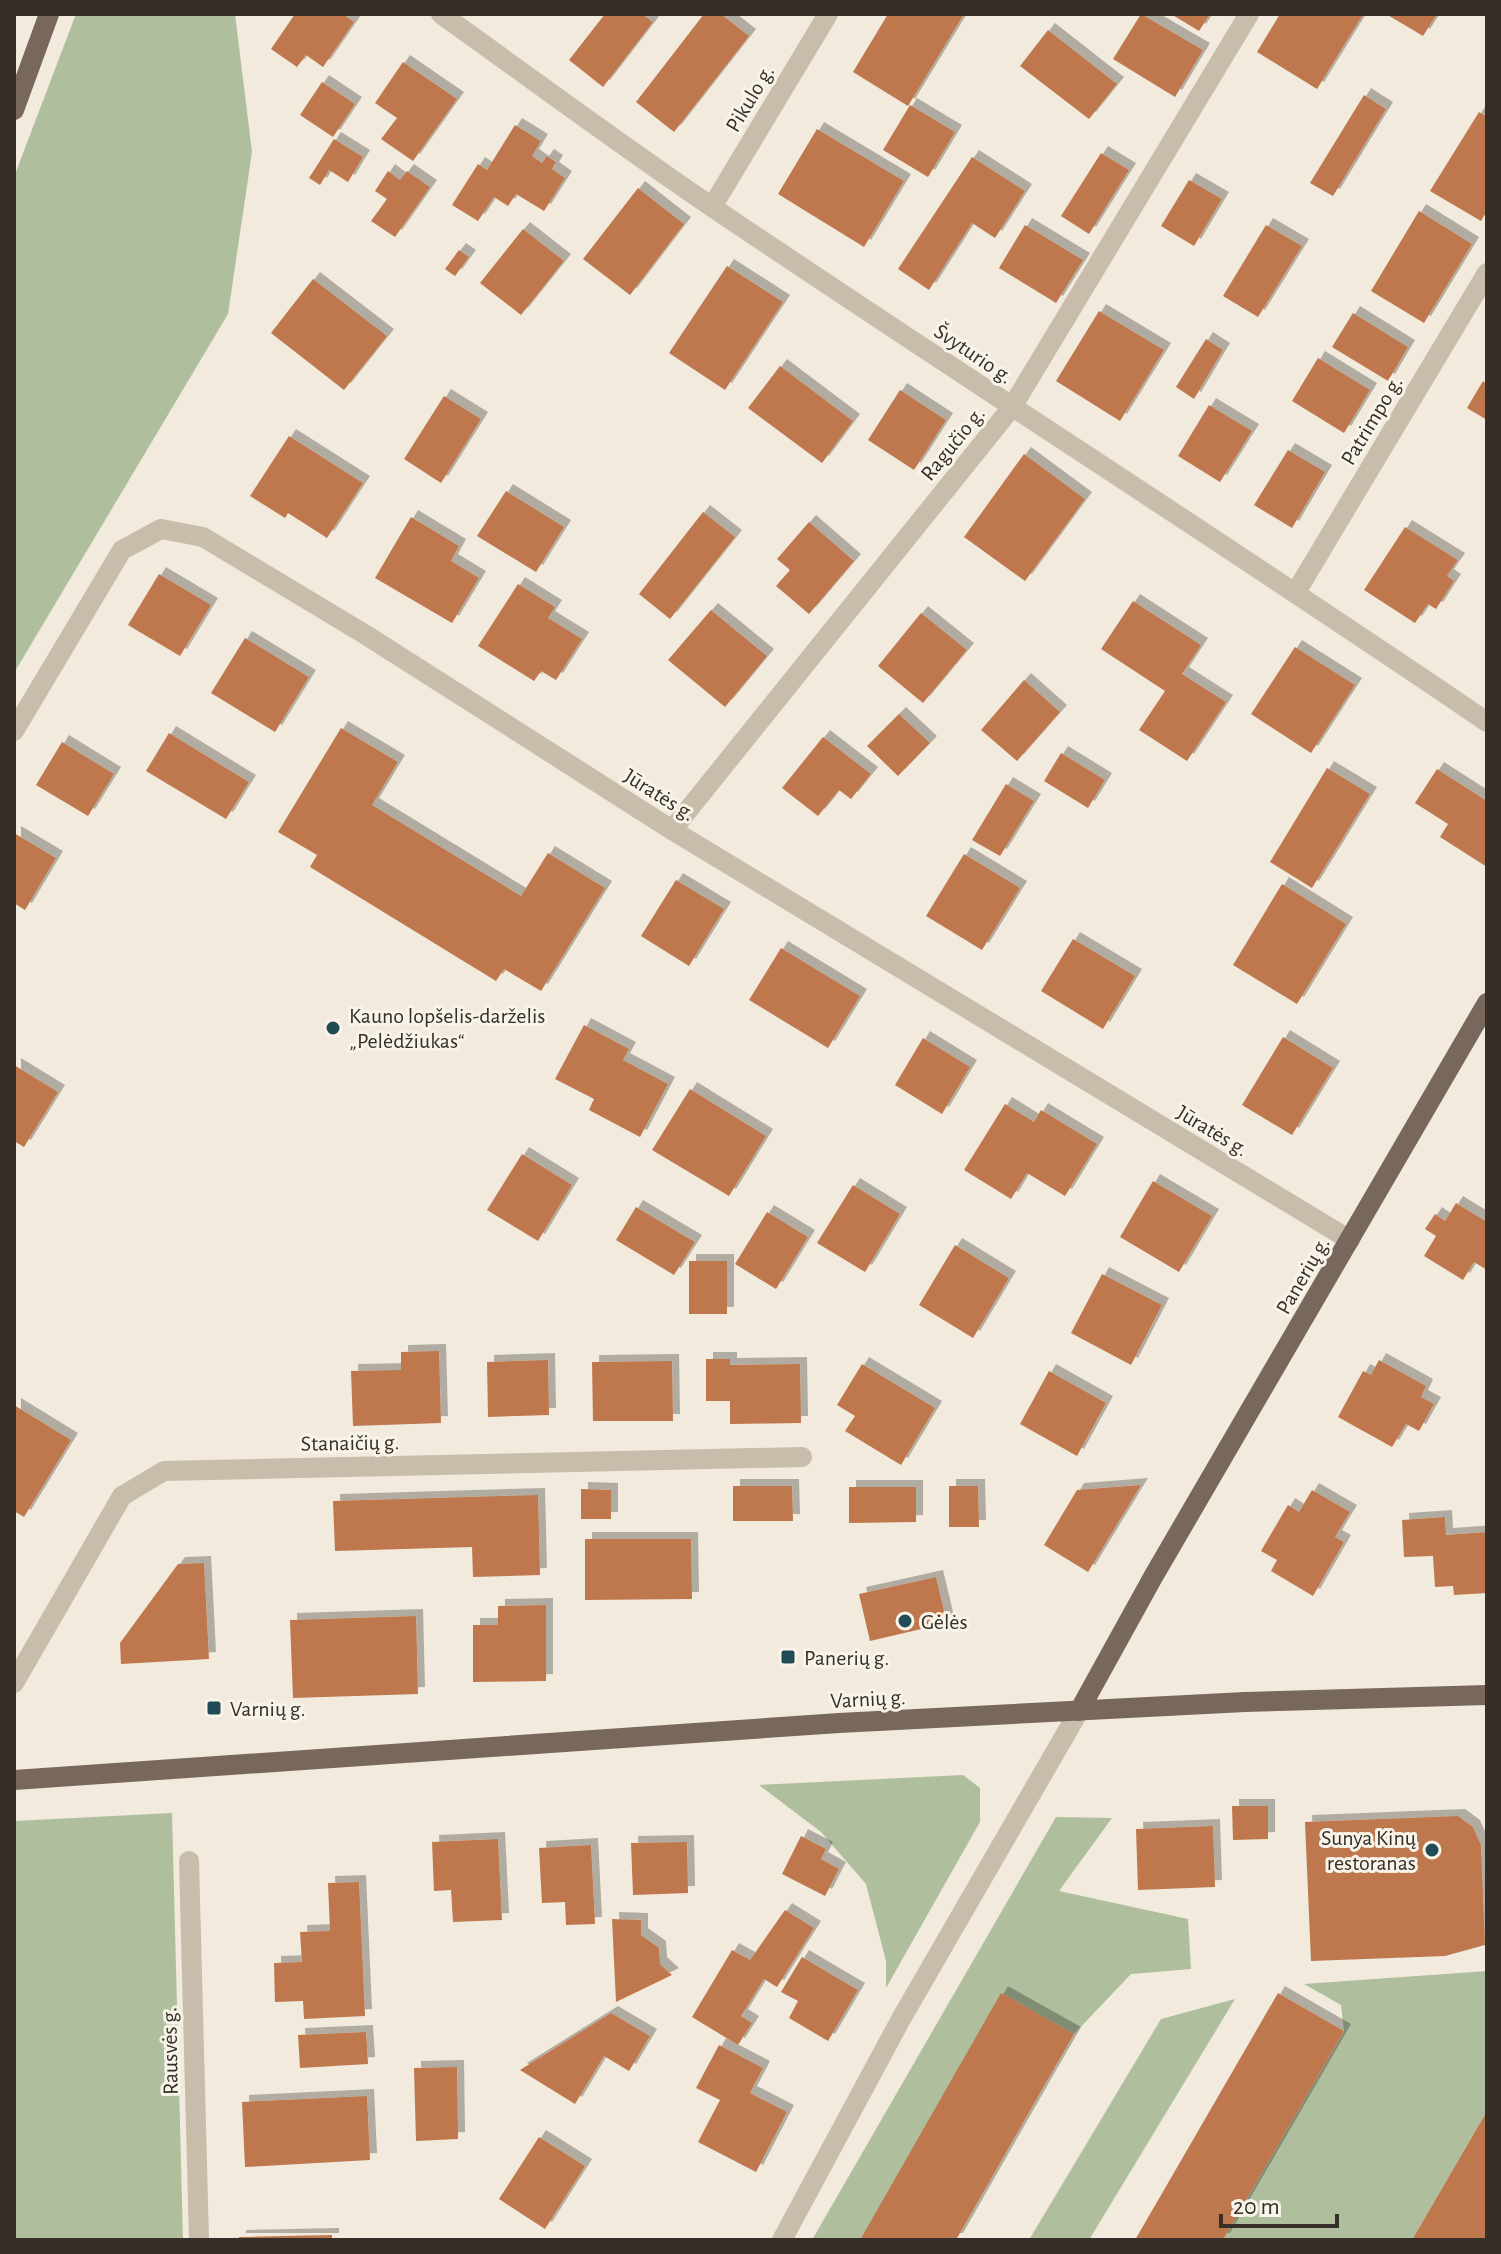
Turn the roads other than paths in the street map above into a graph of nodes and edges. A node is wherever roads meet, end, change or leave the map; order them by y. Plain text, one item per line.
1 (49, 14) edge
2 (441, 14) edge
3 (828, 14) edge
4 (1249, 14) edge
5 (14, 110) edge
6 (712, 207) junction
7 (1487, 273) edge
8 (1012, 407) junction
9 (1296, 592) junction
10 (1487, 722) edge
11 (14, 731) edge
12 (672, 830) junction
13 (1487, 1003) edge
14 (1350, 1240) junction
15 (802, 1457) dead end
16 (14, 1683) edge
17 (1487, 1695) edge
18 (1079, 1711) junction
19 (14, 1780) edge
20 (189, 1861) dead end
21 (199, 2240) edge
22 (782, 2240) edge

1 - 5 main road
2 - 6 street, Švyturio g.
3 - 6 street, Pikulo g.
4 - 8 street, Ragučio g.
6 - 8 street, Švyturio g.
7 - 9 street, Patrimpo g.
8 - 9 street, Švyturio g.
8 - 12 street, Ragučio g.
9 - 10 street, Švyturio g.
11 - 12 street, Jūratės g.
12 - 14 street, Jūratės g.
13 - 14 main road, Panerių g.
14 - 18 main road, Panerių g.
15 - 16 street, Stanaičių g.
17 - 18 main road, Varnių g.
18 - 19 main road, Varnių g.
18 - 22 street, Panerių g.
20 - 21 street, Rausvės g.

